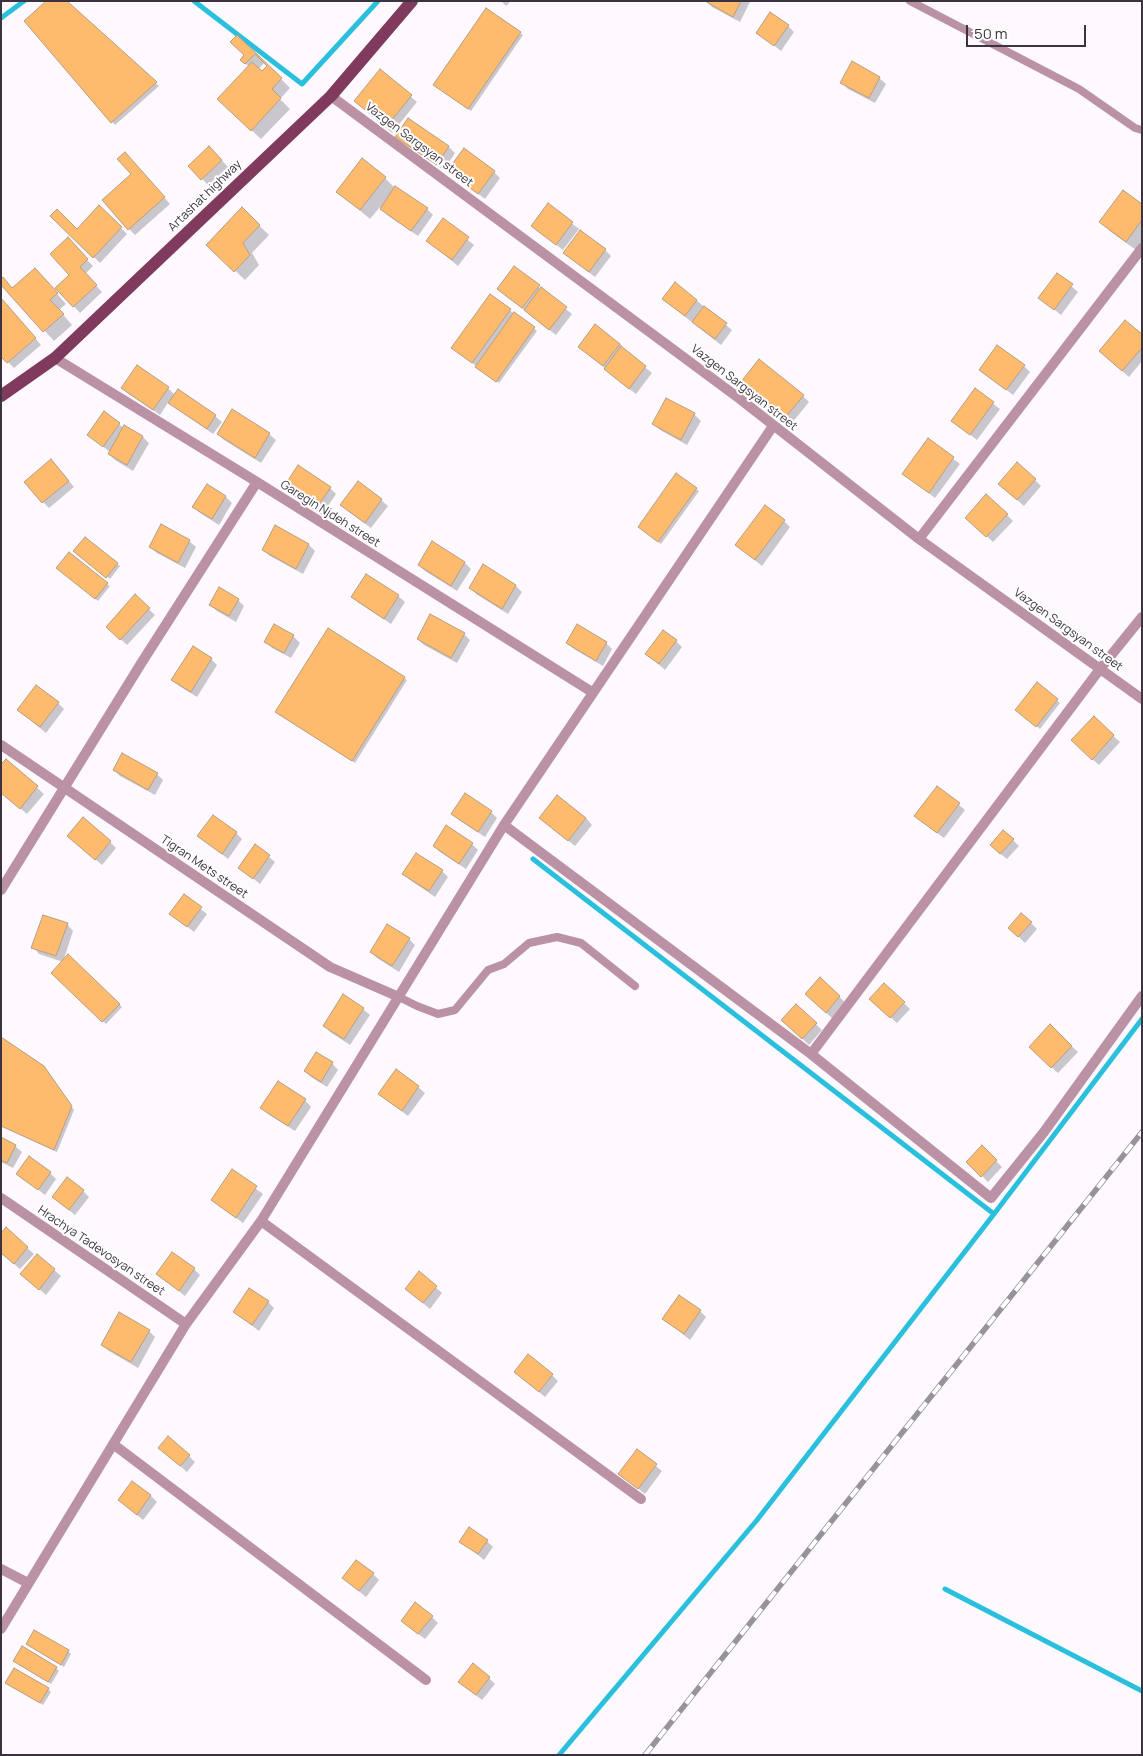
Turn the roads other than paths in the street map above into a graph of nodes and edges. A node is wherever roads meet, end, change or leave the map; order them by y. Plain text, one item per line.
1 (412, 1) edge
2 (910, 1) edge
3 (331, 96) junction
4 (1142, 130) edge
5 (1142, 248) edge
6 (55, 358) junction
7 (1, 396) edge
8 (772, 426) junction
9 (256, 482) junction
10 (919, 539) junction
11 (1142, 616) edge
12 (1100, 669) junction
13 (592, 692) junction
14 (1142, 699) edge
15 (1, 745) edge
16 (65, 789) junction
17 (504, 825) junction
18 (1, 890) edge
19 (635, 986) dead end
20 (1142, 996) edge
21 (399, 997) junction
22 (811, 1054) junction
23 (1, 1198) edge
24 (261, 1221) junction
25 (186, 1324) junction
26 (114, 1444) junction
27 (641, 1499) dead end
28 (1, 1569) edge
29 (28, 1584) junction
30 (1, 1630) edge
31 (426, 1680) dead end

1 - 3 main road, Artashat highway
2 - 4 lane
3 - 6 main road, Artashat highway
3 - 8 street, Vazgen Sargsyan street
5 - 10 street
6 - 7 main road, Artashat highway
6 - 9 street, Garegin Njdeh street
8 - 10 street, Vazgen Sargsyan street
8 - 13 street
9 - 13 street, Garegin Njdeh street
9 - 16 street
10 - 12 street, Vazgen Sargsyan street
11 - 12 street
12 - 14 street, Vazgen Sargsyan street
12 - 22 street
13 - 17 street
15 - 16 street, Tigran Mets street
16 - 18 street
16 - 21 street, Tigran Mets street
17 - 21 street
17 - 22 street
19 - 21 lane
20 - 22 street
21 - 24 street
23 - 25 street, Hrachya Tadevosyan street
24 - 25 street
24 - 27 street
25 - 26 street
26 - 29 street
26 - 31 street
28 - 29 street
29 - 30 street

